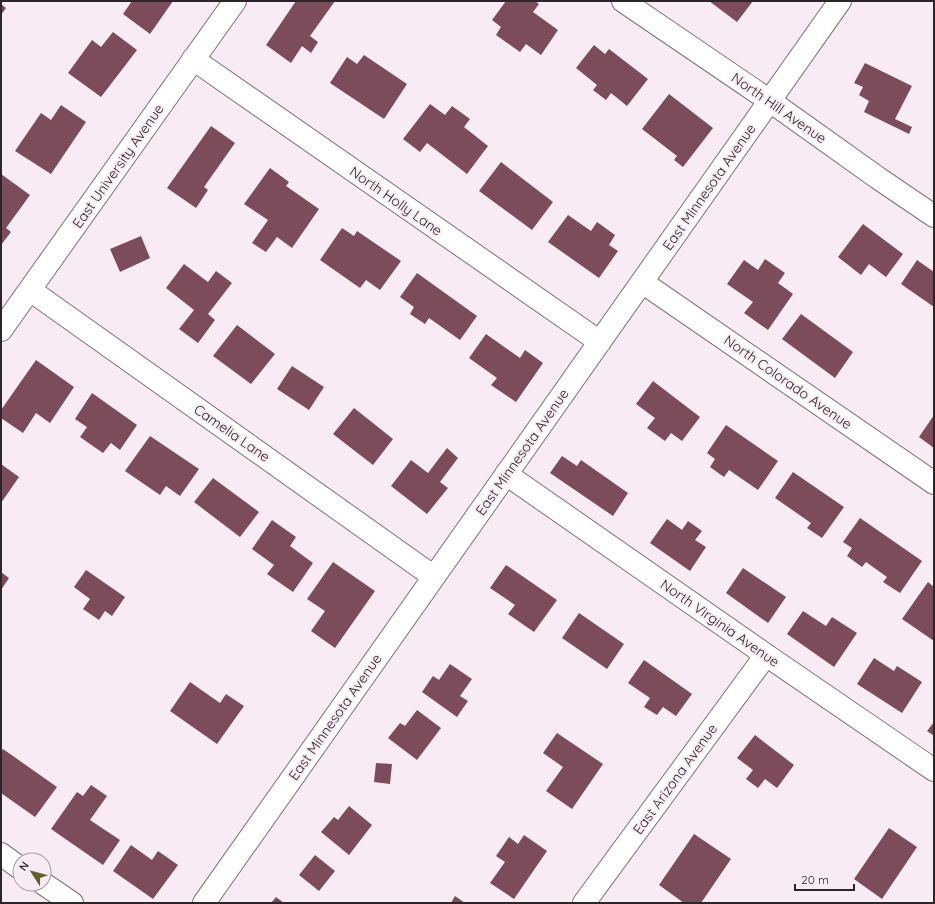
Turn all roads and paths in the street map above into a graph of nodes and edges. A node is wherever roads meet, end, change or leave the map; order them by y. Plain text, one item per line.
1 (235, 1) edge
2 (623, 1) edge
3 (840, 1) edge
4 (193, 59) junction
5 (770, 101) junction
6 (934, 216) edge
7 (642, 282) junction
8 (30, 290) junction
9 (1, 330) edge
10 (600, 342) junction
11 (506, 474) junction
12 (934, 483) edge
13 (434, 577) junction
14 (766, 655) junction
15 (934, 770) edge
16 (1, 854) edge
17 (12, 862) edge
18 (52, 889) edge
19 (72, 903) edge
20 (204, 903) edge
21 (584, 903) edge

1 - 4 street, East University Avenue
2 - 5 street, North Hill Avenue
3 - 5 street, East Minnesota Avenue
4 - 8 street, East University Avenue
4 - 10 street, North Holly Lane
5 - 6 street, North Hill Avenue
5 - 7 street, East Minnesota Avenue
7 - 10 street, East Minnesota Avenue
7 - 12 street, North Colorado Avenue
8 - 9 street, East University Avenue
8 - 13 street, Camelia Lane
10 - 11 street, East Minnesota Avenue
11 - 13 street, East Minnesota Avenue
11 - 14 street, North Virginia Avenue
13 - 20 street, East Minnesota Avenue
14 - 15 street, North Virginia Avenue
14 - 21 street, East Arizona Avenue
16 - 17 street
18 - 19 street

